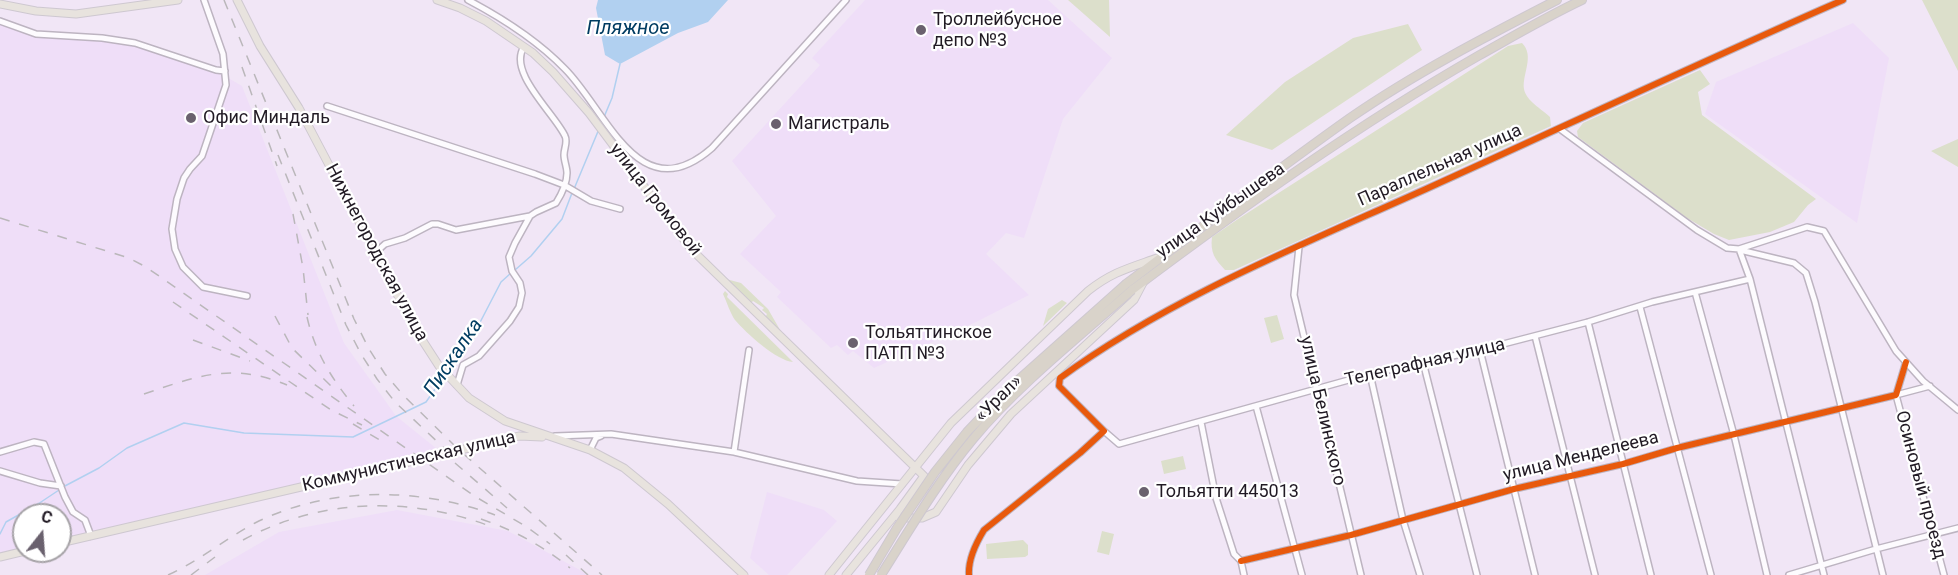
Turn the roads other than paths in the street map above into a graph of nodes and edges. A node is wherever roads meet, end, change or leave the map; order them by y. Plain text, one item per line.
1 (178, 0) edge
2 (204, 0) edge
3 (237, 0) edge
4 (437, 0) edge
5 (468, 0) edge
6 (846, 0) edge
7 (1557, 0) edge
8 (1582, 0) edge
9 (1843, 0) edge
10 (4, 3) edge
11 (0, 21) edge
12 (525, 47) junction
13 (225, 71) junction
14 (327, 106) dead end
15 (1560, 129) junction
16 (564, 185) junction
17 (620, 209) dead end
18 (530, 216) junction
19 (1299, 247) junction
20 (1739, 249) junction
21 (375, 253) junction
22 (1165, 255) junction
23 (1750, 279) junction
24 (1144, 282) junction
25 (1129, 287) junction
26 (1695, 292) junction
27 (247, 296) dead end
28 (1640, 307) junction
29 (1588, 322) junction
30 (1535, 336) junction
31 (749, 350) dead end
32 (1480, 350) junction
33 (1423, 362) junction
34 (1906, 362) junction
35 (1370, 374) junction
36 (457, 385) junction
37 (1930, 386) junction
38 (1317, 389) junction
39 (1896, 395) junction
40 (1256, 406) junction
41 (1842, 408) junction
42 (1958, 410) edge
43 (1786, 421) junction
44 (1201, 422) junction
45 (1104, 431) junction
46 (611, 434) junction
47 (1734, 435) junction
48 (547, 437) junction
49 (1677, 448) junction
50 (590, 450) junction
51 (0, 452) edge
52 (734, 452) junction
53 (1623, 464) junction
54 (914, 468) junction
55 (0, 471) edge
56 (1570, 476) junction
57 (902, 484) junction
58 (61, 486) junction
59 (1514, 489) junction
60 (1459, 504) junction
61 (1403, 520) junction
62 (889, 522) junction
63 (1958, 528) edge
64 (1351, 535) junction
65 (1932, 535) junction
66 (91, 537) junction
67 (72, 541) edge
68 (1295, 547) junction
69 (1876, 549) junction
70 (1241, 561) junction
71 (1821, 566) junction
72 (744, 575) edge
73 (829, 575) edge
74 (846, 575) edge
75 (869, 575) edge
76 (881, 575) edge
77 (969, 575) edge
78 (1244, 575) edge
79 (1302, 575) edge
80 (1361, 575) edge
81 (1420, 575) edge
82 (1477, 575) edge
83 (1535, 575) edge
84 (1595, 575) edge
85 (1651, 575) edge
86 (1711, 575) edge
87 (1767, 575) edge
88 (1789, 575) edge
89 (1824, 575) edge
90 (1883, 575) edge
91 (1944, 575) edge

1 - 10 main road
2 - 13 street
3 - 21 main road, Нижнегородская улица
4 - 12 main road, улица Громовой
5 - 6 street
7 - 22 highway, улица Куйбышева
8 - 24 highway, улица Куйбышева
9 - 15 street, Параллельная улица
11 - 13 street
12 - 16 street
12 - 54 main road, улица Громовой
13 - 27 street
14 - 16 street
15 - 19 street, Параллельная улица
15 - 20 street
16 - 17 street
16 - 18 street
18 - 21 street
18 - 36 street
19 - 38 street, улица Белинского
19 - 45 street, Параллельная улица
20 - 23 street
20 - 34 street
20 - 41 street
21 - 36 main road, Нижнегородская улица
22 - 25 highway, «Урал»
22 - 54 main road, улица Куйбышева
23 - 26 street, Телеграфная улица
23 - 43 street
24 - 25 highway
24 - 62 main road, улица Куйбышева
25 - 75 highway, «Урал», bridge
25 - 76 highway, «Урал», bridge
26 - 28 street, Телеграфная улица
26 - 47 street
28 - 29 street, Телеграфная улица
28 - 49 street
29 - 30 street, Телеграфная улица
29 - 53 street
30 - 32 street, Телеграфная улица
30 - 56 street
31 - 52 street
32 - 33 street, Телеграфная улица
32 - 59 street
33 - 35 street, Телеграфная улица
33 - 60 street
34 - 37 street
34 - 39 street
35 - 38 street, Телеграфная улица
35 - 61 street
36 - 48 main road, Нижнегородская улица
37 - 39 street, улица Менделеева
37 - 42 street
38 - 40 street, Телеграфная улица
38 - 64 street, улица Белинского
39 - 41 street, улица Менделеева
39 - 65 street, Осиновый проезд
40 - 44 street, Телеграфная улица
40 - 68 street
41 - 43 street, улица Менделеева
41 - 69 street
43 - 47 street, улица Менделеева
43 - 71 street
44 - 45 street, Телеграфная улица
44 - 70 street
45 - 77 street
46 - 48 street, Коммунистическая улица
46 - 50 street
46 - 52 street, Коммунистическая улица
47 - 49 street, улица Менделеева
47 - 87 street
48 - 50 main road, Нижнегородская улица
48 - 66 main road, Коммунистическая улица
49 - 53 street, улица Менделеева
49 - 86 street
50 - 72 main road, Нижнегородская улица
51 - 58 street
52 - 57 street, Коммунистическая улица
53 - 56 street, улица Менделеева
53 - 85 street
54 - 57 main road, улица Куйбышева
54 - 62 main road, улица Громовой
55 - 58 street
56 - 59 street, улица Менделеева
56 - 84 street
57 - 73 main road, улица Куйбышева
58 - 66 street
59 - 60 street, улица Менделеева
59 - 83 street
60 - 61 street, улица Менделеева
60 - 82 street
61 - 64 street, улица Менделеева
61 - 81 street
62 - 74 main road
63 - 65 street
64 - 68 street, улица Менделеева
64 - 80 street, улица Белинского
65 - 69 street
65 - 91 street, Осиновый проезд
66 - 67 main road, Коммунистическая улица
68 - 70 street, улица Менделеева
68 - 79 street
69 - 71 street
69 - 90 street
70 - 78 street
71 - 88 street
71 - 89 street

